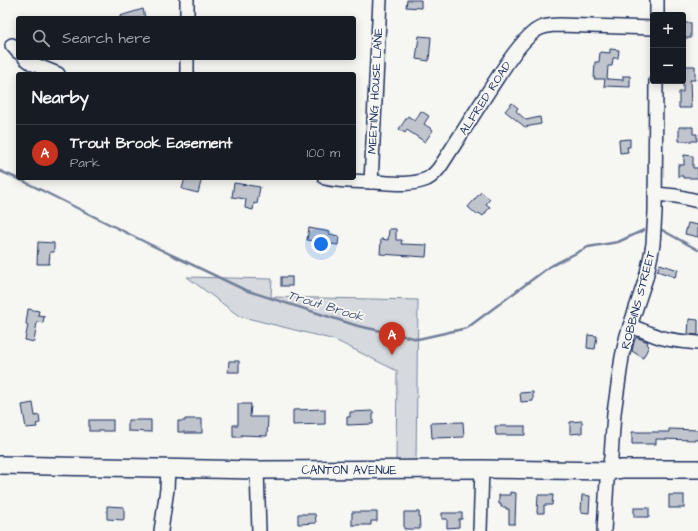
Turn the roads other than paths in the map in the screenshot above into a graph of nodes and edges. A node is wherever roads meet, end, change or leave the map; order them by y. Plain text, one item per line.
1 (187, 0) edge
2 (380, 0) edge
3 (657, 0) edge
4 (657, 12) edge
5 (187, 16) edge
6 (650, 28) edge
7 (28, 60) edge
8 (187, 60) edge
9 (53, 72) edge
10 (187, 72) edge
11 (656, 84) edge
12 (339, 180) edge
13 (371, 182) junction
14 (655, 194) junction
15 (698, 201) edge
16 (630, 326) junction
17 (698, 343) edge
18 (0, 465) edge
19 (168, 468) junction
20 (482, 469) junction
21 (698, 469) edge
22 (257, 470) junction
23 (609, 471) junction
24 (161, 531) edge
25 (259, 531) edge
26 (480, 531) edge
27 (604, 531) edge

1 - 5 street
2 - 13 street, MEETING HOUSE LANE
3 - 4 street
6 - 13 street, ALFRED ROAD
7 - 9 street
8 - 10 street
11 - 14 street, ROBBINS STREET
12 - 13 street, ALFRED ROAD
14 - 15 street
14 - 16 street, ROBBINS STREET
16 - 17 street
16 - 23 street, ROBBINS STREET
18 - 19 main road, CANTON AVENUE
19 - 22 main road, CANTON AVENUE
19 - 24 street
20 - 22 main road, CANTON AVENUE
20 - 23 main road, CANTON AVENUE
20 - 26 street
21 - 23 main road, CANTON AVENUE
22 - 25 street
23 - 27 street, ROBBINS STREET

